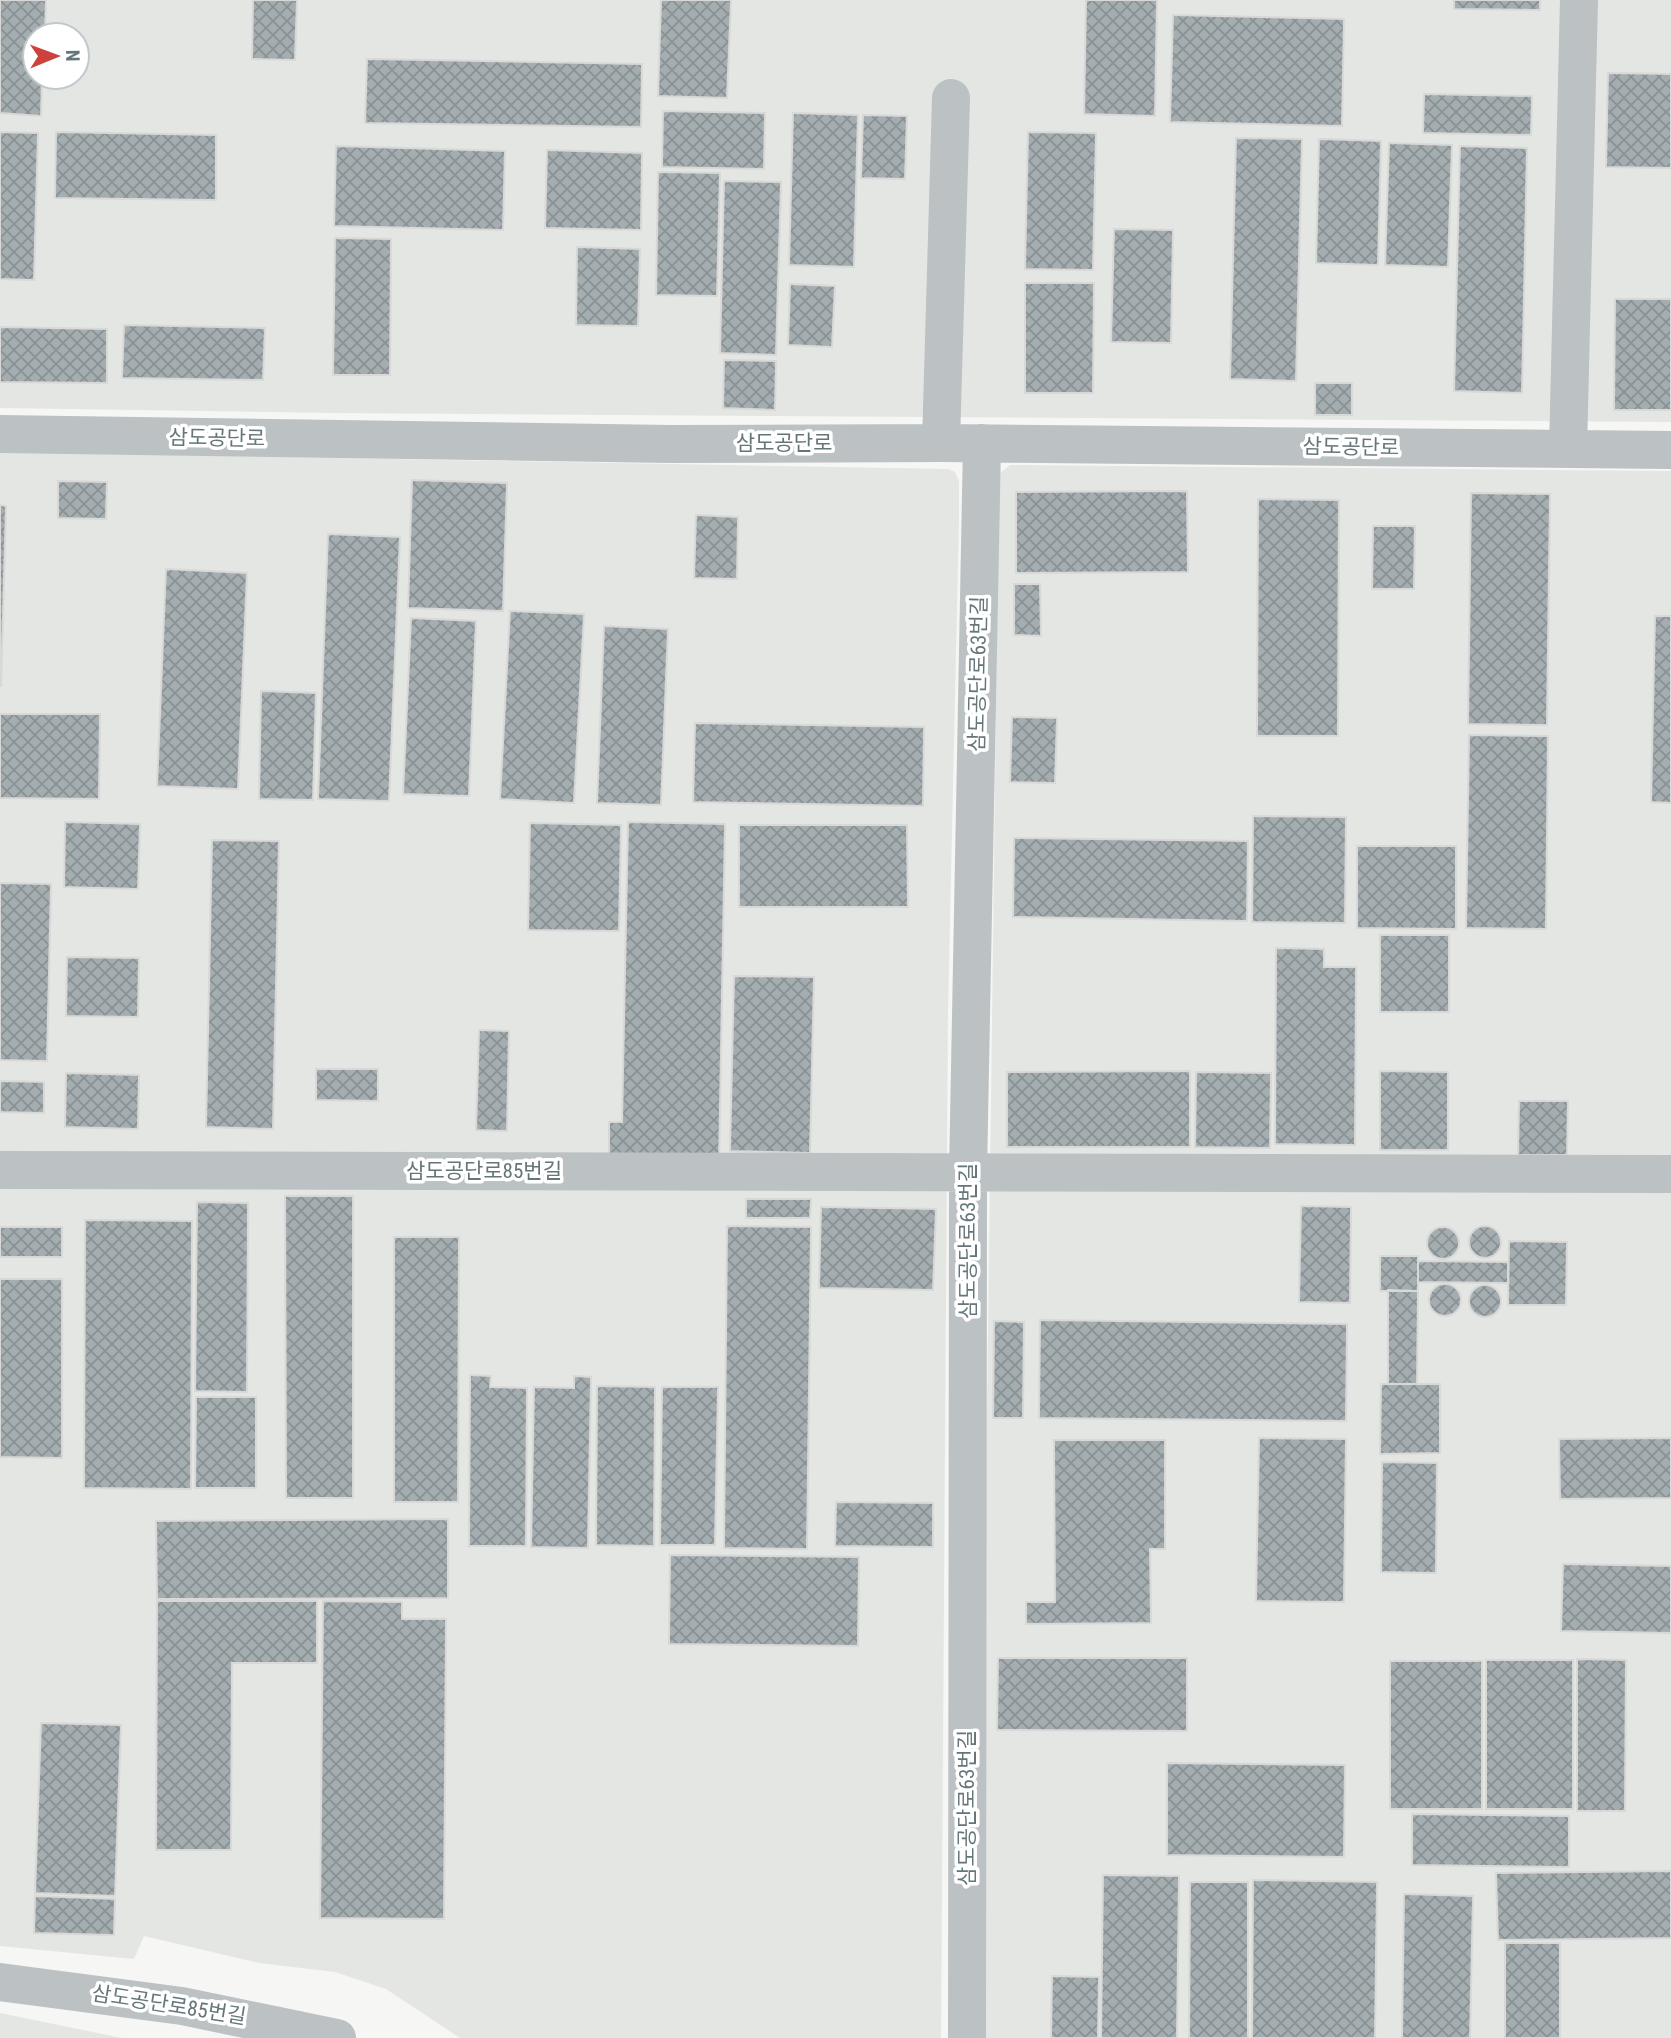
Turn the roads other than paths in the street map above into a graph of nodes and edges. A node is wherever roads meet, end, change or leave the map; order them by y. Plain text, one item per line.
1 (1579, 0) edge
2 (951, 98) dead end
3 (0, 434) edge
4 (941, 443) junction
5 (982, 443) junction
6 (1568, 449) junction
7 (1671, 450) edge
8 (0, 1170) edge
9 (968, 1173) junction
10 (1671, 1174) edge
11 (0, 1982) edge
12 (337, 2038) edge
13 (967, 2038) edge

1 - 6 street
2 - 4 street
3 - 4 street, 삼도공단로
4 - 5 street, 삼도공단로
5 - 6 street, 삼도공단로
5 - 9 street, 삼도공단로63번길
6 - 7 street, 삼도공단로
8 - 9 street, 삼도공단로85번길
9 - 10 street, 삼도공단로85번길
9 - 13 street, 삼도공단로63번길
11 - 12 street, 삼도공단로85번길

